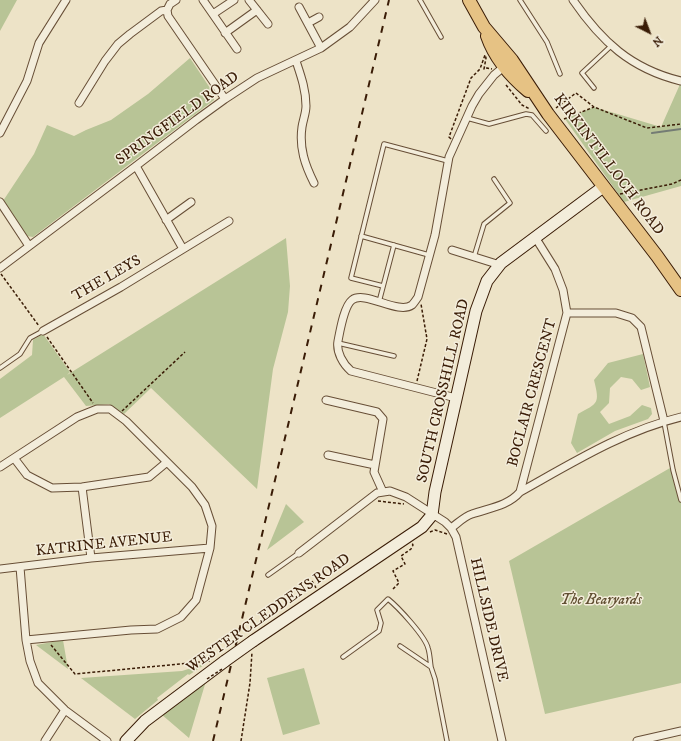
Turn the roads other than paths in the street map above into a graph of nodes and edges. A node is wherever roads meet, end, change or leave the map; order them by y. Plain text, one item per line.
1 (66, 0) edge
2 (176, 0) edge
3 (203, 0) edge
4 (234, 0) edge
5 (250, 0) edge
6 (375, 0) edge
7 (420, 0) edge
8 (468, 0) edge
9 (520, 0) edge
10 (572, 0) edge
11 (299, 7) dead end
12 (167, 10) junction
13 (257, 10) junction
14 (213, 14) junction
15 (319, 17) dead end
16 (308, 23) junction
17 (268, 24) dead end
18 (483, 26) junction
19 (225, 33) junction
20 (441, 37) dead end
21 (611, 46) junction
22 (321, 48) junction
23 (237, 50) dead end
24 (296, 61) junction
25 (508, 64) junction
26 (560, 74) dead end
27 (681, 81) edge
28 (594, 88) dead end
29 (225, 99) junction
30 (79, 103) dead end
31 (467, 118) junction
32 (546, 131) dead end
33 (0, 133) edge
34 (448, 161) junction
35 (136, 166) junction
36 (494, 178) dead end
37 (314, 183) dead end
38 (607, 191) junction
39 (0, 202) edge
40 (191, 202) dead end
41 (166, 220) junction
42 (229, 221) dead end
43 (361, 236) junction
44 (535, 237) junction
45 (394, 245) junction
46 (29, 246) junction
47 (183, 249) junction
48 (452, 250) dead end
49 (429, 255) junction
50 (474, 257) junction
51 (500, 265) junction
52 (0, 268) edge
53 (383, 286) junction
54 (681, 290) edge
55 (379, 302) junction
56 (567, 313) junction
57 (43, 331) joint
58 (338, 344) junction
59 (394, 356) dead end
60 (0, 368) edge
61 (456, 398) junction
62 (326, 400) dead end
63 (681, 417) edge
64 (664, 421) junction
65 (328, 455) dead end
66 (14, 458) junction
67 (167, 462) junction
68 (375, 465) junction
69 (0, 467) edge
70 (82, 487) junction
71 (383, 492) junction
72 (520, 492) junction
73 (681, 500) edge
74 (432, 515) junction
75 (451, 528) junction
76 (210, 548) junction
77 (299, 553) joint
78 (91, 558) junction
79 (20, 567) junction
80 (0, 569) edge
81 (268, 575) dead end
82 (26, 640) junction
83 (400, 646) dead end
84 (343, 657) dead end
85 (431, 667) junction
86 (65, 710) junction
87 (681, 731) edge
88 (45, 741) edge
89 (107, 741) edge
90 (126, 741) edge
91 (447, 741) edge
92 (502, 741) edge
93 (637, 741) edge

1 - 33 street
2 - 12 street
3 - 14 street
4 - 14 street
5 - 13 street
6 - 22 street, SPRINGFIELD ROAD
7 - 20 lane
8 - 18 main road, KIRKINTILLOCH ROAD
9 - 26 lane
10 - 21 street
11 - 16 street
12 - 29 street
12 - 30 street
13 - 17 street
13 - 19 street
14 - 19 street
15 - 16 street
16 - 22 street
18 - 25 main road, KIRKINTILLOCH ROAD
18 - 25 main road, KIRKINTILLOCH ROAD
19 - 23 street
21 - 27 street
21 - 28 lane
22 - 24 street, SPRINGFIELD ROAD
24 - 29 street, SPRINGFIELD ROAD
24 - 37 street
25 - 31 street
25 - 38 main road, KIRKINTILLOCH ROAD
29 - 35 street, SPRINGFIELD ROAD
31 - 32 lane
31 - 34 street
34 - 43 lane
34 - 49 street
35 - 41 street
35 - 46 street, SPRINGFIELD ROAD
36 - 50 lane
38 - 44 street, SOUTH CROSSHILL ROAD
38 - 54 main road, KIRKINTILLOCH ROAD
39 - 46 street
40 - 41 street
41 - 47 street
42 - 47 street, THE LEYS
43 - 45 lane
43 - 53 lane
44 - 51 street, SOUTH CROSSHILL ROAD
44 - 56 street, BOCLAIR CRESCENT
45 - 49 lane
45 - 53 lane
46 - 52 street, SPRINGFIELD ROAD
47 - 57 street, THE LEYS
48 - 50 street
49 - 55 street
50 - 51 street
51 - 61 street, SOUTH CROSSHILL ROAD
53 - 55 lane
55 - 58 street
56 - 64 street
56 - 72 street, BOCLAIR CRESCENT
57 - 60 lane
58 - 59 lane
58 - 61 street
61 - 74 street, SOUTH CROSSHILL ROAD
62 - 68 street
63 - 64 street
64 - 72 street
64 - 73 lane
65 - 68 street
66 - 67 street
66 - 69 street
66 - 70 street
67 - 70 street
67 - 76 street
68 - 71 street
70 - 78 street
71 - 74 street
71 - 77 street
72 - 75 street
74 - 75 street
74 - 90 street, WESTER CLEDDENS ROAD, bridge
75 - 92 street, HILLSIDE DRIVE
76 - 78 street, KATRINE AVENUE
76 - 82 street
77 - 81 lane
78 - 79 street, KATRINE AVENUE
79 - 80 street, KATRINE AVENUE
79 - 82 street
82 - 86 street
83 - 85 lane
84 - 85 lane
85 - 91 lane
86 - 88 street
86 - 89 street
87 - 93 street

